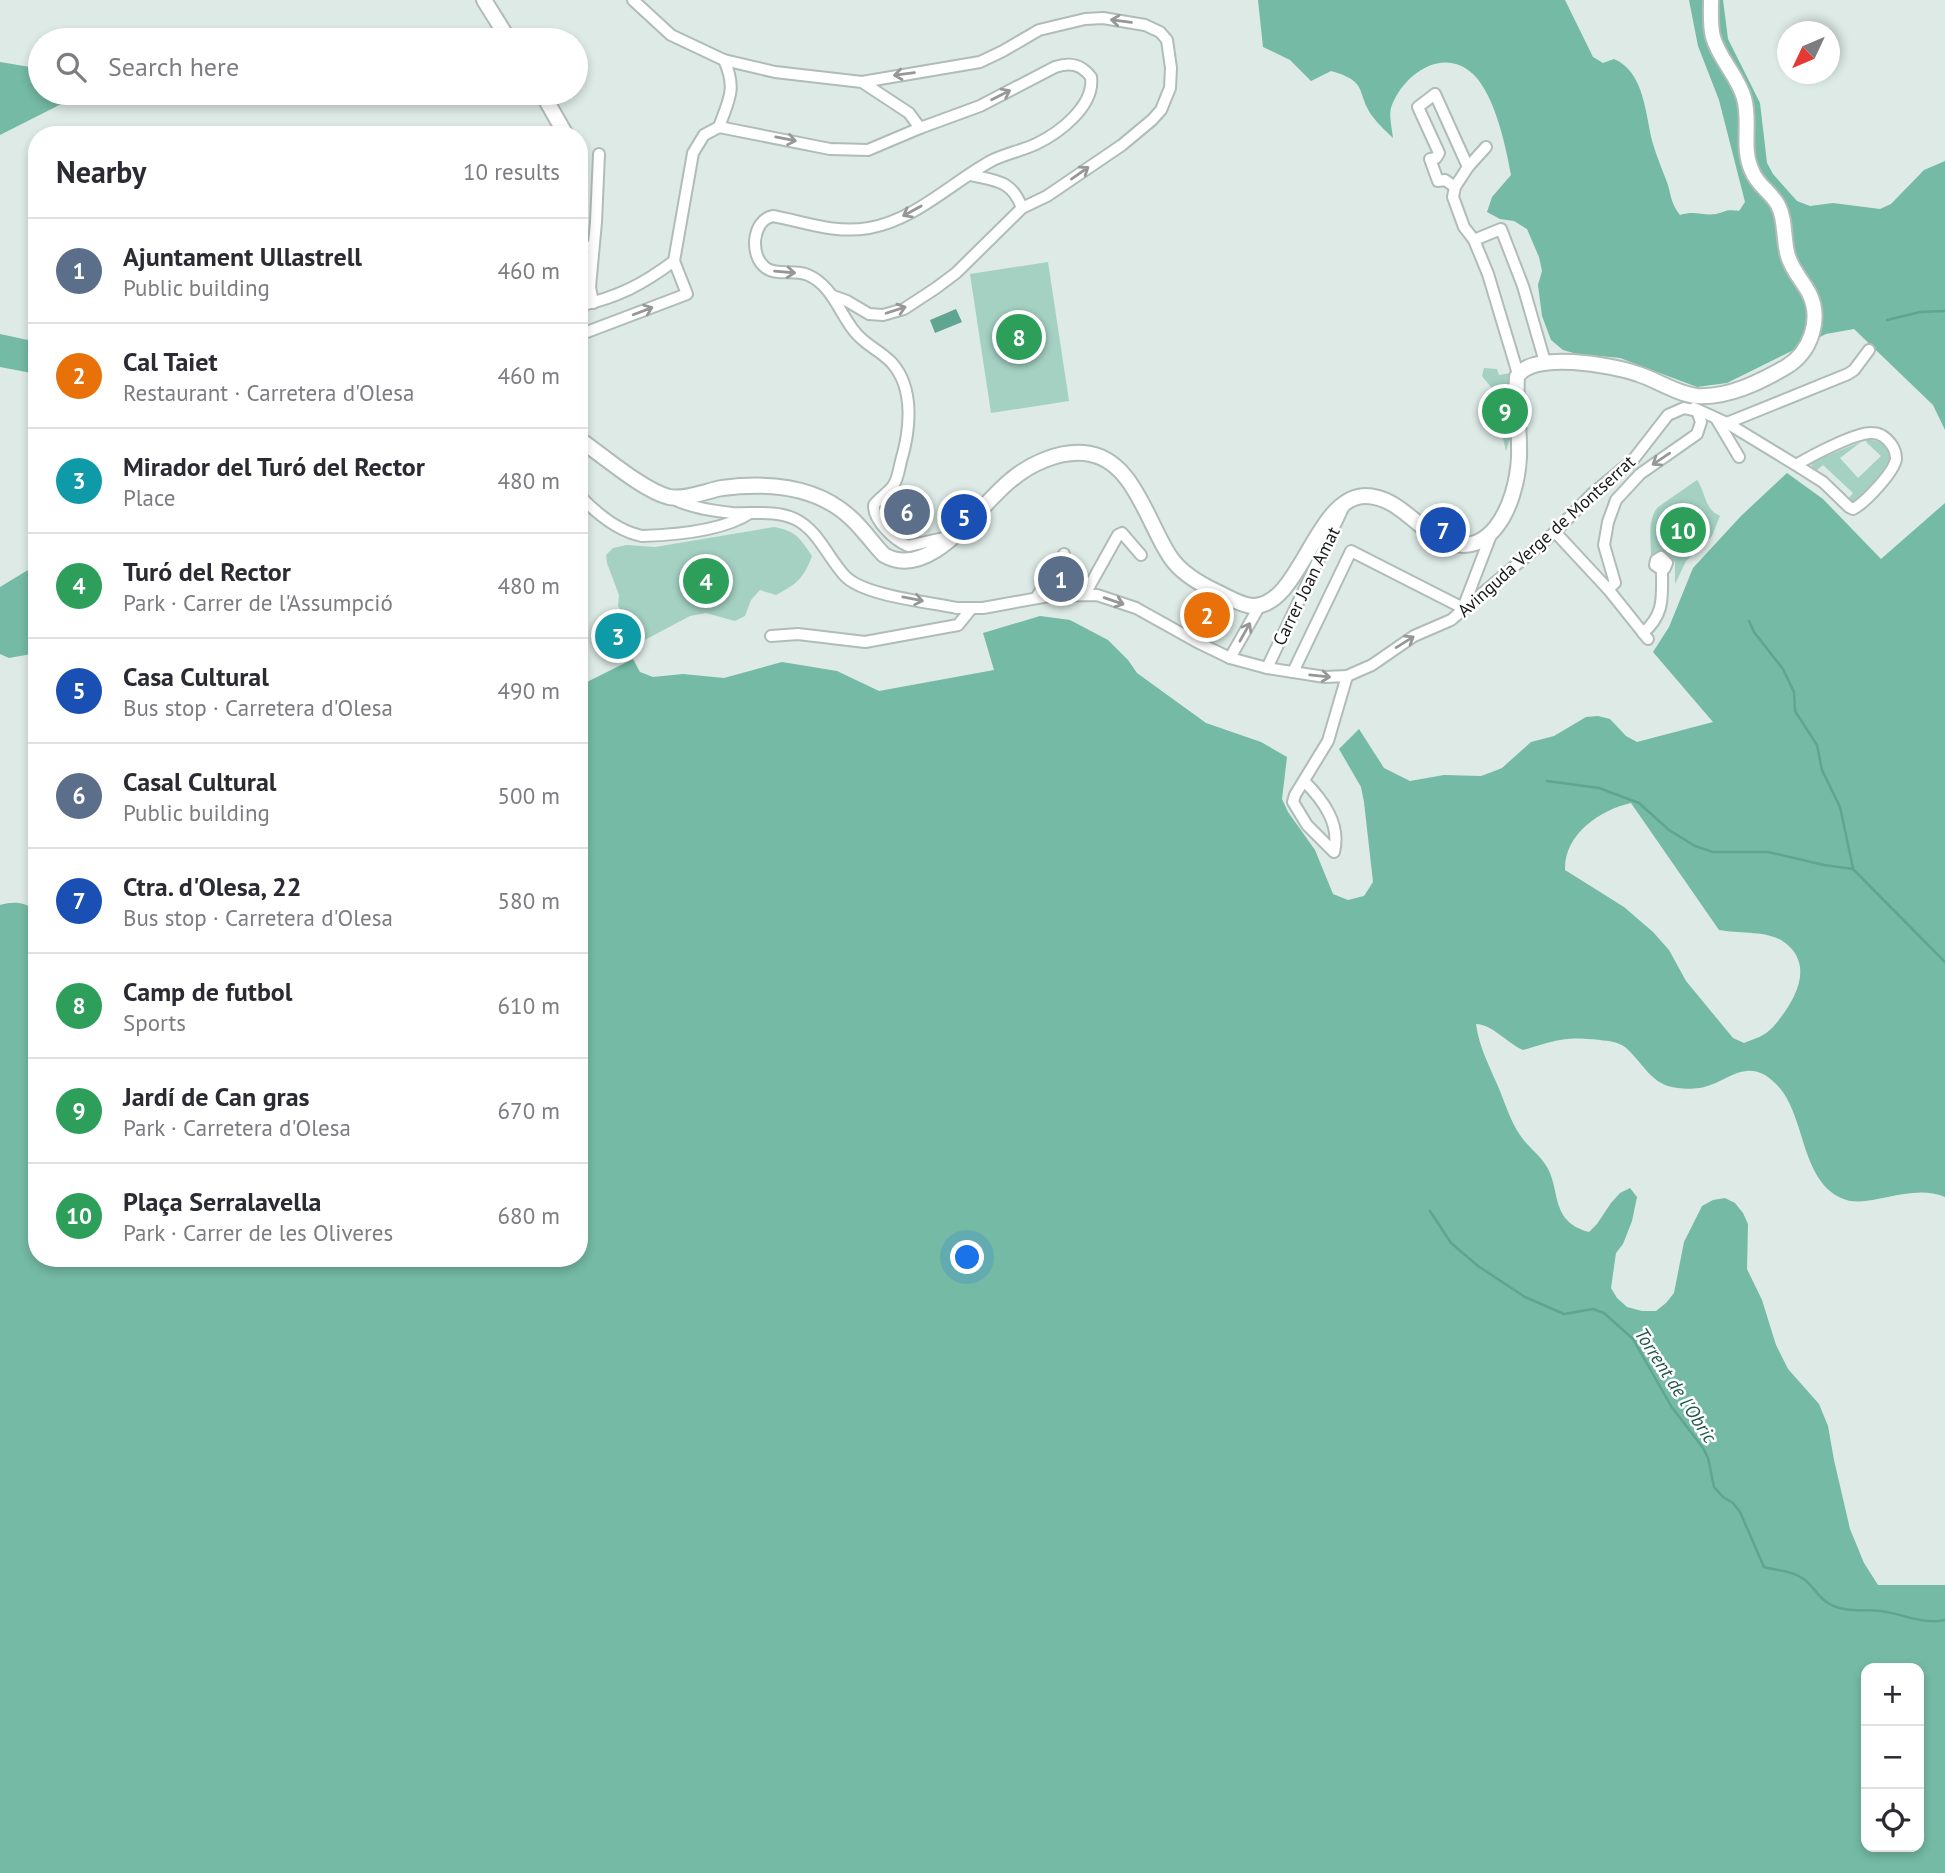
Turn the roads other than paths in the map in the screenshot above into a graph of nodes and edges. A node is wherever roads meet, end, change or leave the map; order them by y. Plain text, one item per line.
1 (484, 0) edge
2 (633, 0) edge
3 (1711, 0) edge
4 (502, 28) edge
5 (724, 61) junction
6 (862, 82) junction
7 (549, 105) edge
8 (561, 126) edge
9 (719, 127) junction
10 (920, 128) junction
11 (1486, 147) dead end
12 (599, 154) dead end
13 (1468, 167) junction
14 (970, 175) junction
15 (1455, 187) junction
16 (1022, 208) junction
17 (1474, 240) junction
18 (593, 246) junction
19 (588, 247) edge
20 (674, 261) junction
21 (833, 296) junction
22 (593, 303) junction
23 (588, 304) edge
24 (588, 332) edge
25 (1869, 350) dead end
26 (1545, 362) junction
27 (1518, 374) junction
28 (1678, 390) junction
29 (1697, 411) junction
30 (1722, 422) junction
31 (588, 445) edge
32 (1739, 457) dead end
33 (1796, 465) junction
34 (672, 498) junction
35 (588, 504) edge
36 (1345, 505) junction
37 (750, 513) junction
38 (1555, 532) junction
39 (1491, 534) junction
40 (953, 536) junction
41 (1064, 554) dead end
42 (1141, 555) dead end
43 (1662, 569) dead end
44 (1608, 589) junction
45 (1085, 594) junction
46 (1036, 598) junction
47 (1259, 605) junction
48 (1463, 608) junction
49 (971, 609) junction
50 (771, 636) dead end
51 (1230, 658) junction
52 (1267, 668) junction
53 (1293, 672) junction
54 (1347, 676) junction
55 (1304, 781) junction

1 - 4 street
2 - 5 street
3 - 28 street
5 - 6 street
5 - 9 street
6 - 10 street
16 -> 6 street
7 - 8 street
9 -> 10 street
9 - 20 street
10 -> 14 street
11 - 13 street
12 - 18 street
13 - 15 street
13 - 15 street
14 - 16 street
14 -> 21 street
15 - 17 street
21 -> 16 street
17 - 26 street
17 - 27 street
18 - 19 street
18 - 22 street
20 - 22 street
24 -> 20 street
21 - 40 street
22 - 23 street
25 - 30 street
26 - 27 street
26 - 28 street
27 - 39 street
28 - 29 street
29 - 30 street
29 - 38 street, Avinguda Verge de Montserrat
29 -> 44 street
30 - 32 street
30 - 33 street
31 - 34 street
33 - 33 street
34 - 37 street
34 - 40 street
35 - 37 street
36 - 39 street
36 - 47 street
36 - 52 street, Carrer Joan Amat
37 -> 49 street
38 - 44 street
38 - 48 street, Avinguda Verge de Montserrat
39 - 48 street
40 - 47 street
41 - 46 street
42 - 45 street
43 - 44 street
45 - 46 street
45 -> 51 street
46 - 49 street
51 -> 47 street
48 - 53 street
54 -> 48 street, Avinguda Verge de Montserrat
49 - 50 street
51 - 52 street
52 - 53 street
53 -> 54 street
54 - 55 street
55 - 55 street

